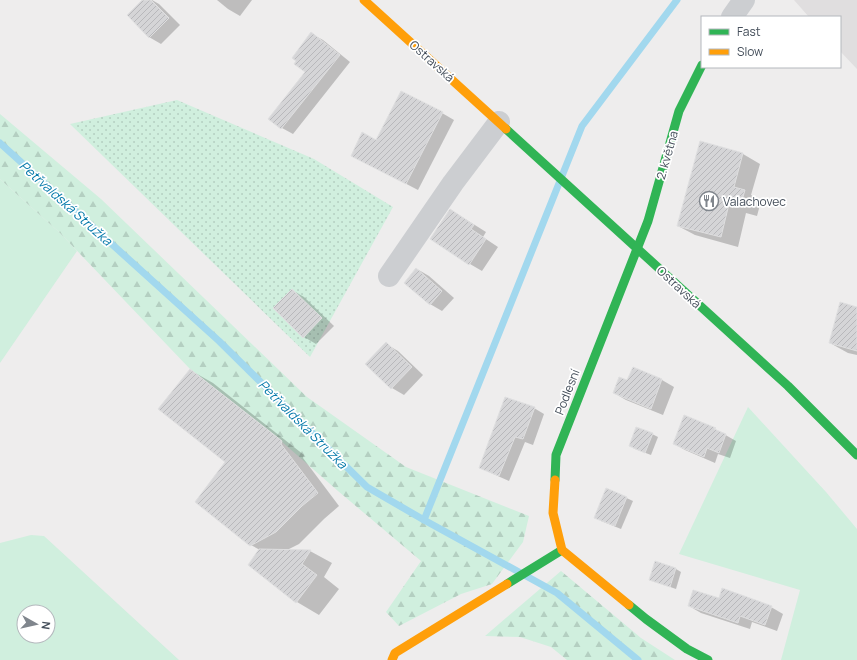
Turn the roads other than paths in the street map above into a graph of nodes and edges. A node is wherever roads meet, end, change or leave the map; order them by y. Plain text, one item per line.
1 (364, 0) edge
2 (744, 0) edge
3 (733, 16) edge
4 (701, 67) edge
5 (499, 122) junction
6 (638, 248) junction
7 (389, 276) dead end
8 (857, 455) edge
9 (562, 550) junction
10 (392, 660) edge
11 (708, 660) edge

1 - 5 street, Ostravská
2 - 3 street
4 - 6 street, 2. května
5 - 6 street, Ostravská
5 - 7 street
6 - 8 street, Ostravská
6 - 9 street, Podlesní
9 - 10 street
9 - 11 street

